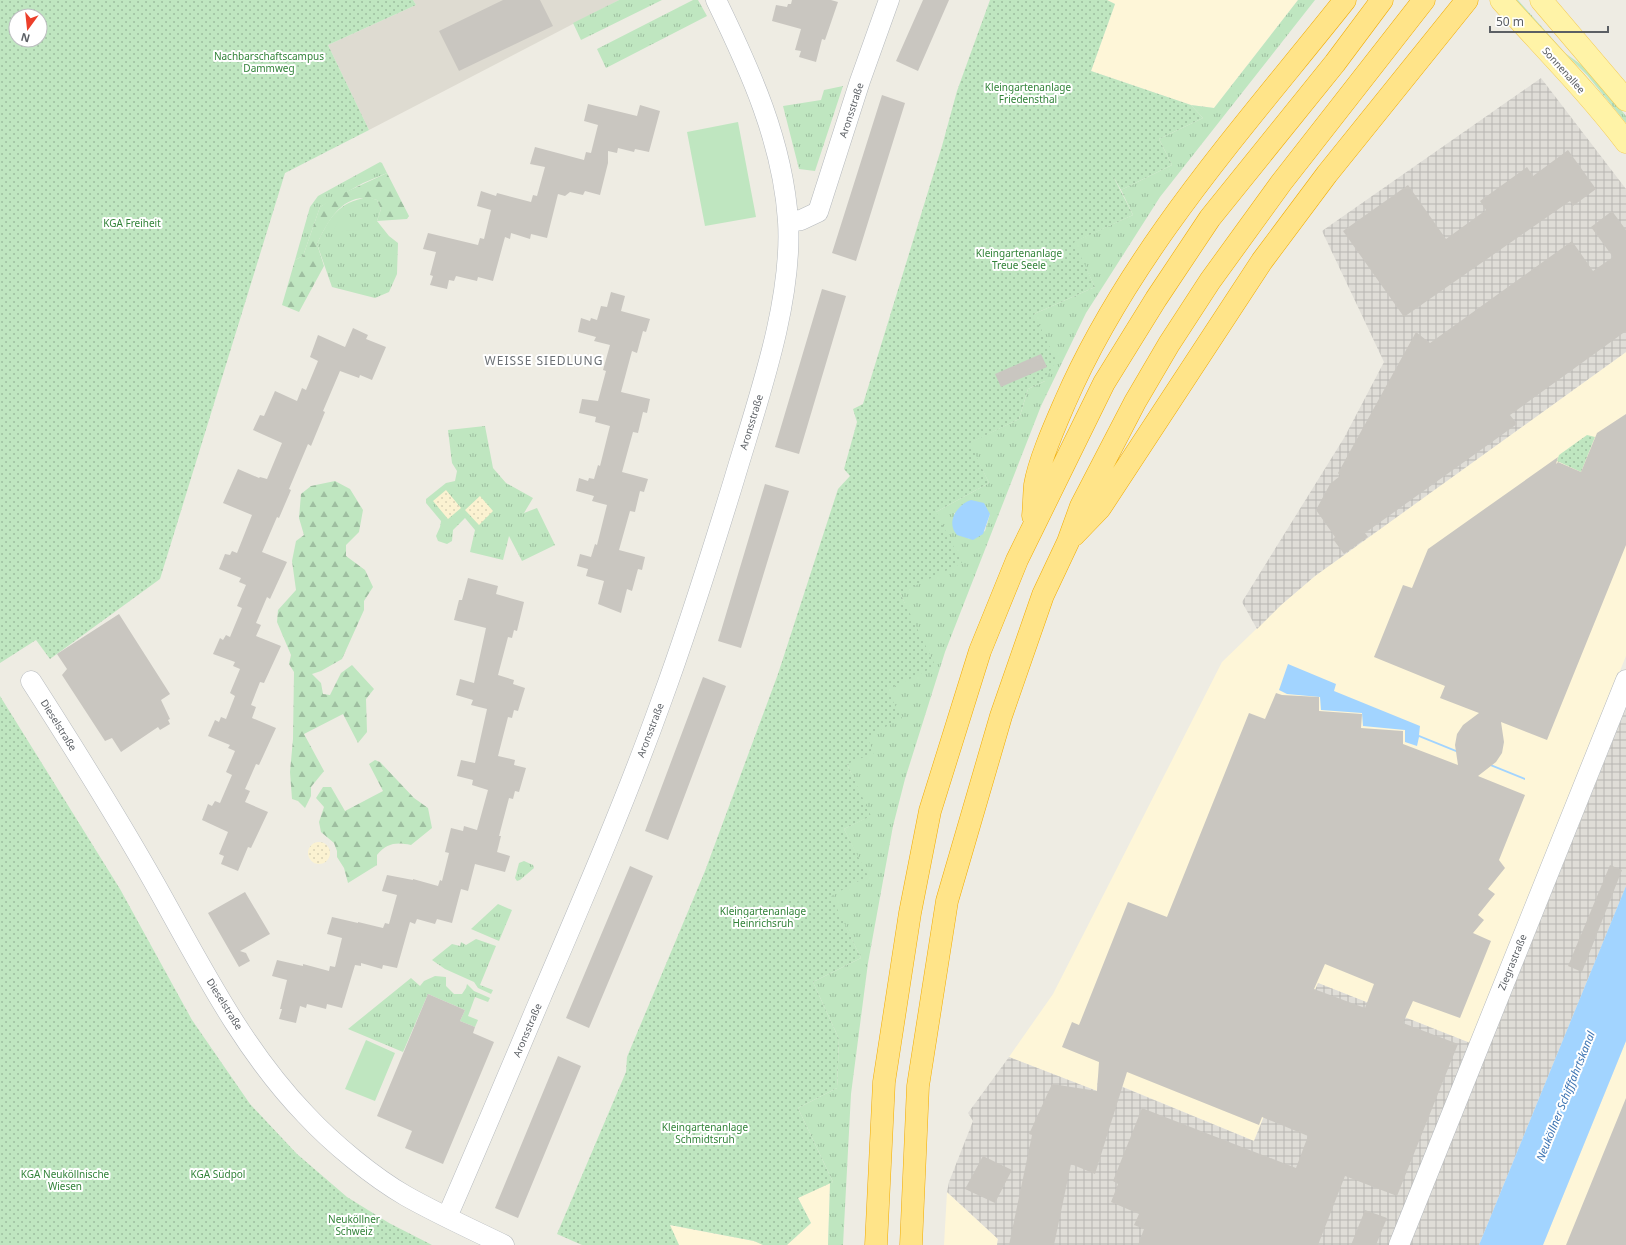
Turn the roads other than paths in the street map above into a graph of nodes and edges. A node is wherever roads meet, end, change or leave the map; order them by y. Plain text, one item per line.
1 (716, 0) edge
2 (889, 0) edge
3 (1345, 0) edge
4 (1382, 0) edge
5 (1424, 0) edge
6 (1467, 0) edge
7 (1501, 0) edge
8 (1541, 0) edge
9 (1626, 100) edge
10 (1626, 142) edge
11 (788, 222) junction
12 (1032, 527) junction
13 (1068, 542) junction
14 (1626, 680) edge
15 (31, 681) dead end
16 (447, 1218) junction
17 (504, 1245) edge
18 (876, 1245) edge
19 (911, 1245) edge
20 (1399, 1245) edge

1 - 11 street, Aronsstraße
2 - 11 street, Aronsstraße
3 - 12 highway
4 - 12 highway
5 - 13 highway
6 - 13 highway
7 - 10 main road, Sonnenallee
8 - 9 main road
11 - 16 street, Aronsstraße
12 - 18 highway
13 - 19 highway
14 - 20 street, Ziegrastraße
15 - 16 street, Dieselstraße
16 - 17 street, Dieselstraße

